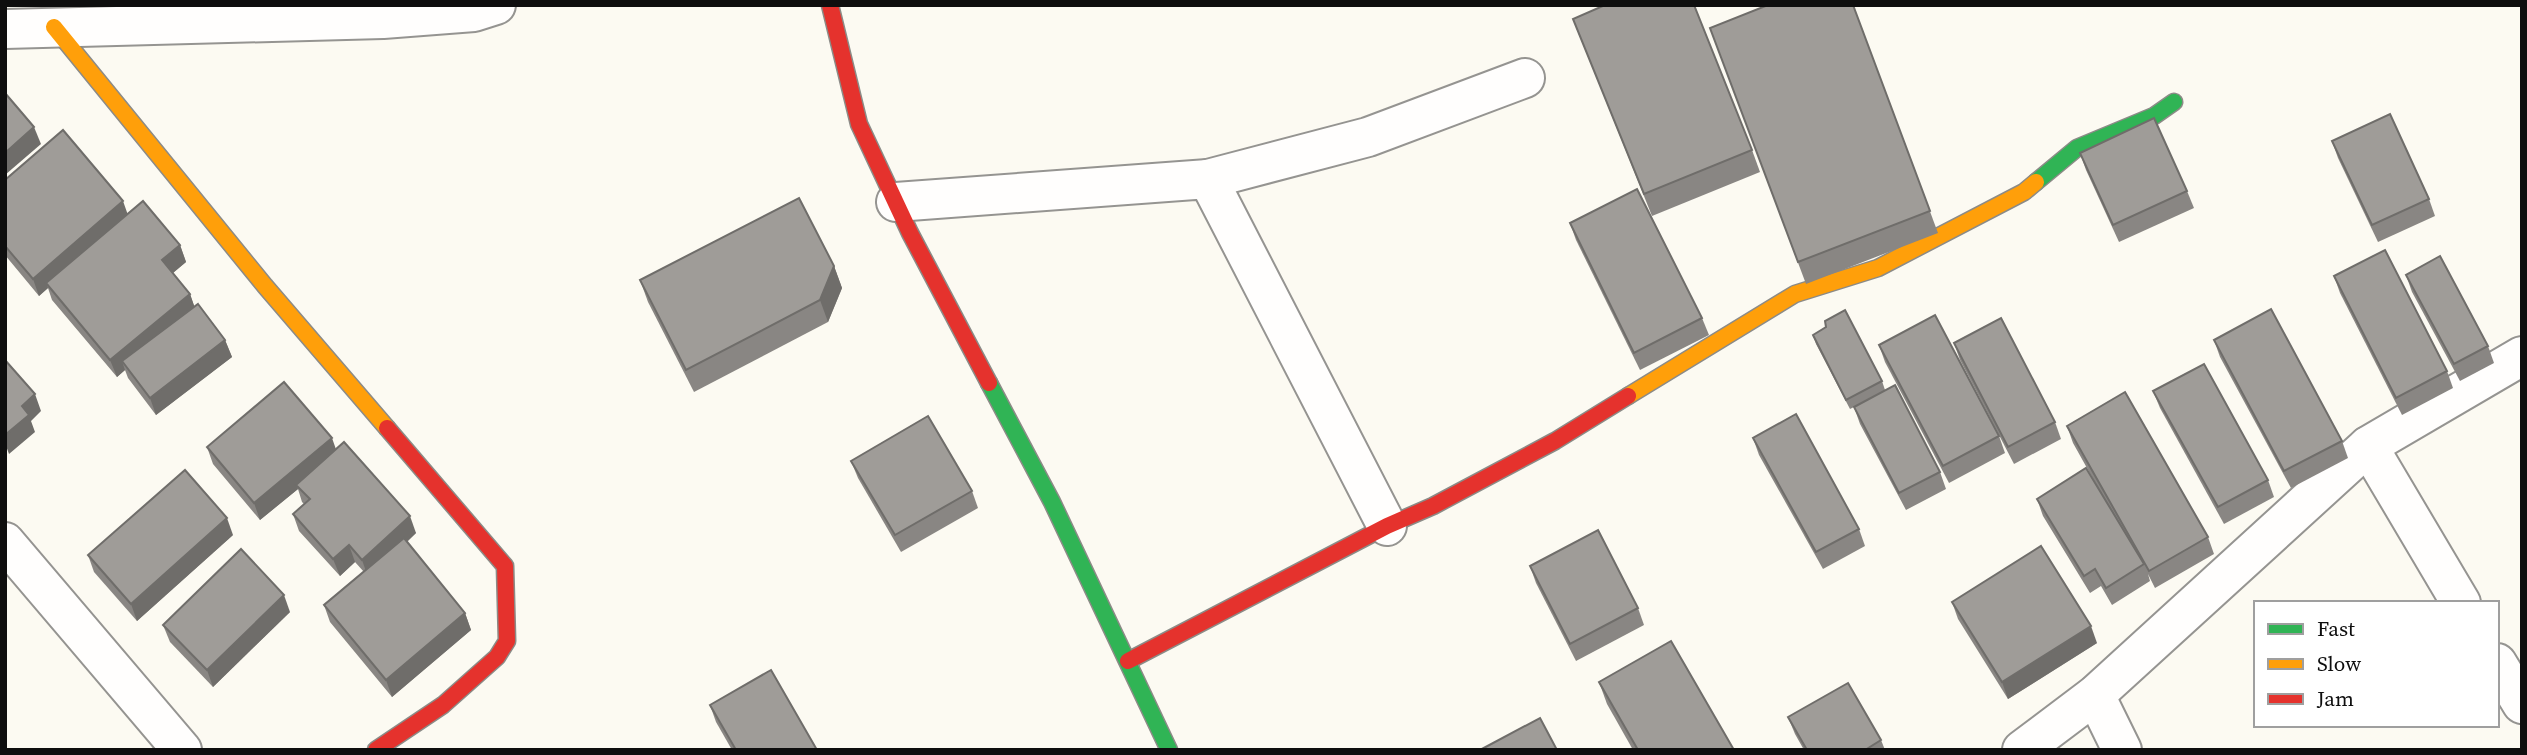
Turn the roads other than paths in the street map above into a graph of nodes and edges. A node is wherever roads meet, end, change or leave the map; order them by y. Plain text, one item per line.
1 (496, 5) edge
2 (830, 5) edge
3 (54, 27) junction
4 (5, 29) edge
5 (1525, 78) dead end
6 (2174, 102) dead end
7 (1208, 179) junction
8 (896, 202) junction
9 (2522, 356) edge
10 (2368, 446) junction
11 (1387, 526) junction
12 (10, 558) edge
13 (2460, 601) edge
14 (1128, 661) junction
15 (2499, 666) edge
16 (2095, 695) junction
17 (2522, 704) edge
18 (1157, 746) edge
19 (182, 750) edge
20 (376, 750) edge
21 (2022, 750) edge
22 (2122, 750) edge

1 - 3 street
2 - 8 street
3 - 4 street
3 - 20 street
5 - 7 street
6 - 11 street
7 - 8 street
7 - 11 street
8 - 14 street
9 - 10 street
10 - 13 street
10 - 16 street
11 - 14 street
12 - 19 street
14 - 18 street
15 - 17 street
16 - 21 street
16 - 22 street

